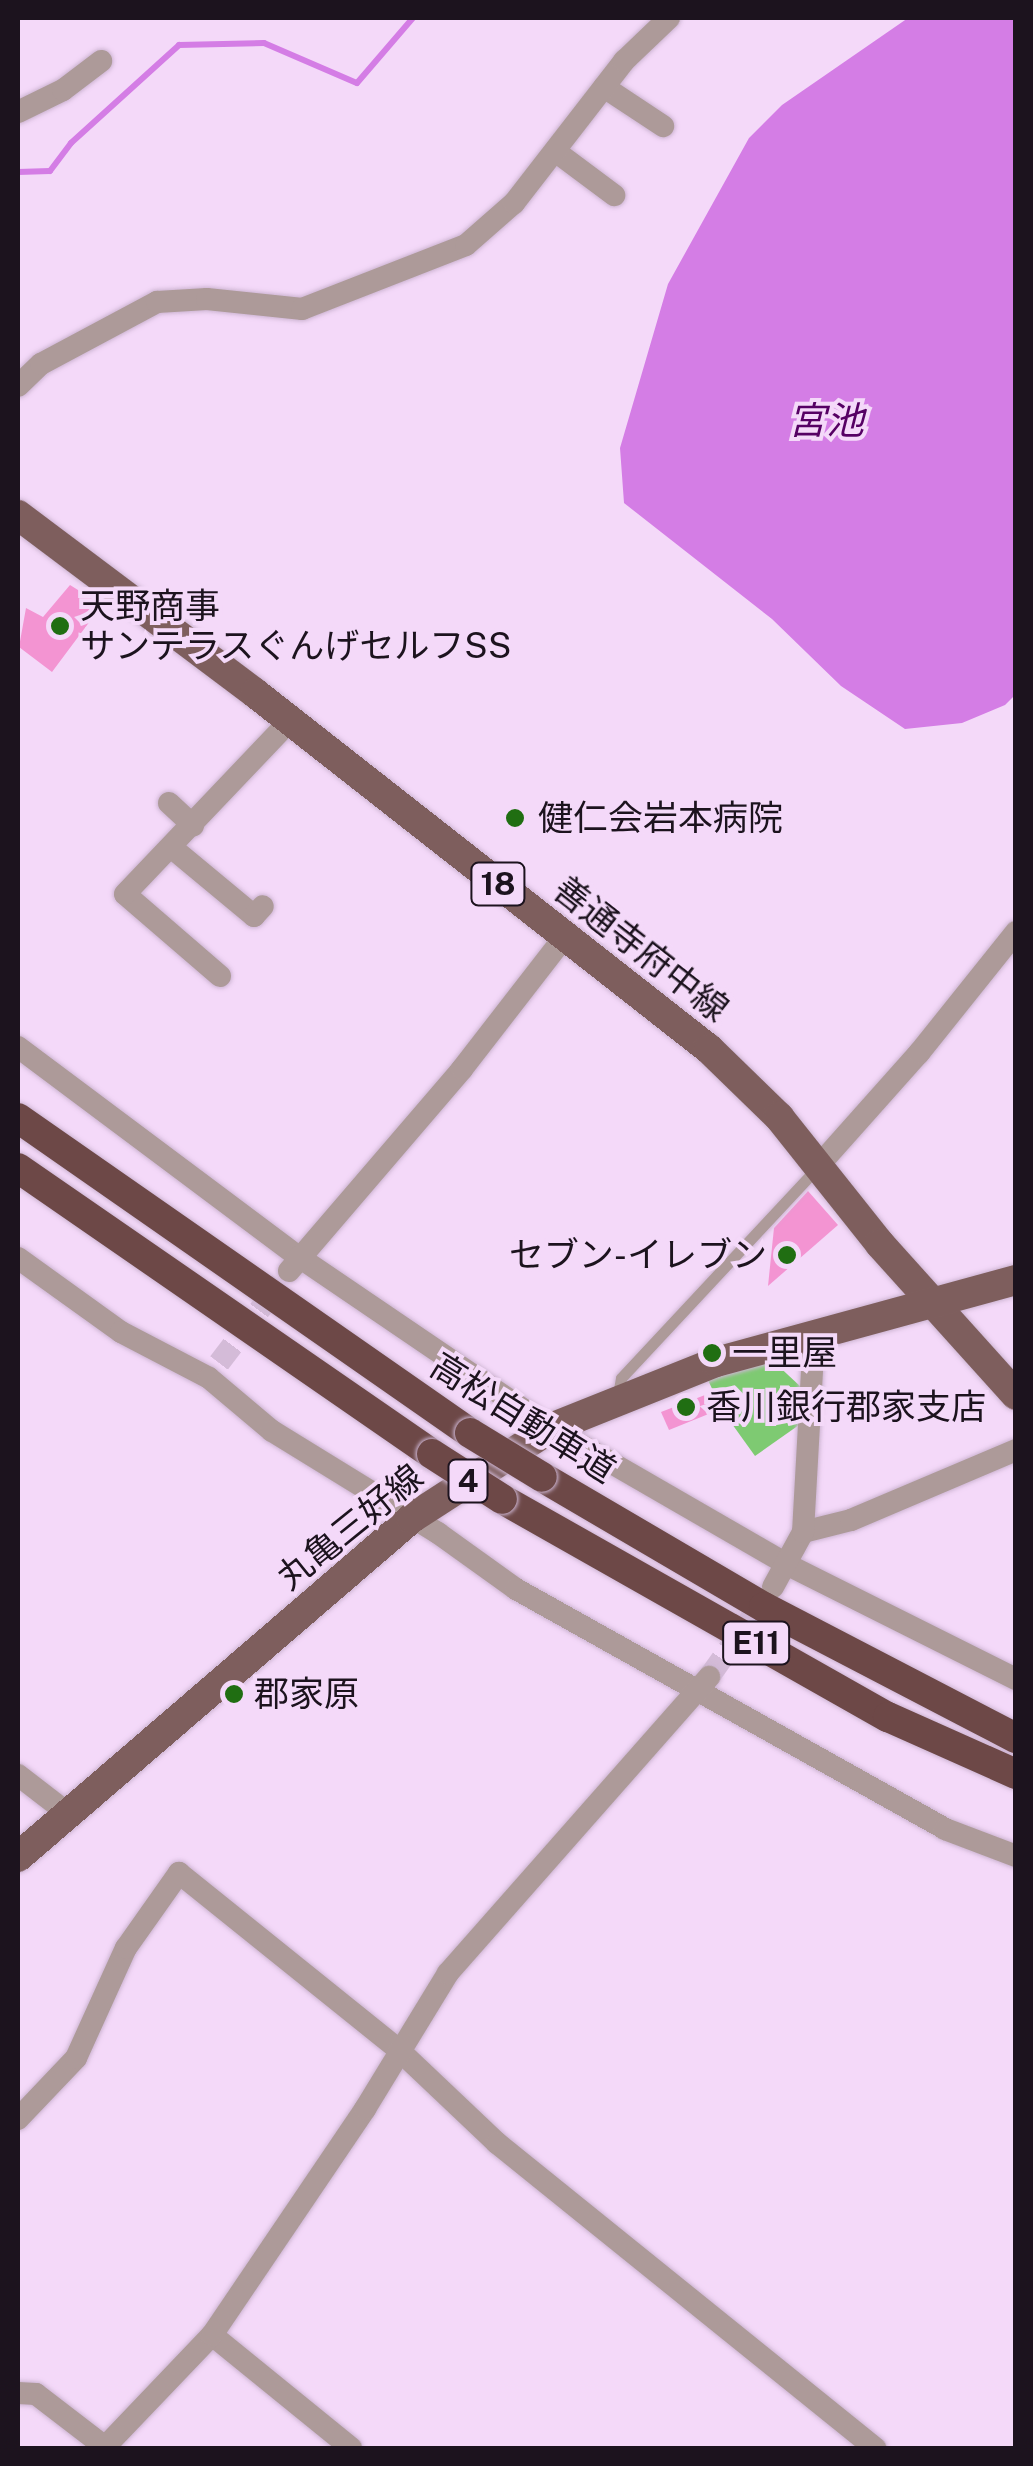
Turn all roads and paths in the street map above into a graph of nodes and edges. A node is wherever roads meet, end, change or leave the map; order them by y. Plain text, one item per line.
1 (669, 18) edge
2 (100, 61) dead end
3 (604, 87) junction
4 (18, 112) edge
5 (663, 126) dead end
6 (556, 150) junction
7 (614, 195) dead end
8 (18, 386) edge
9 (18, 515) edge
10 (290, 721) junction
11 (169, 803) dead end
12 (192, 825) junction
13 (171, 847) junction
14 (263, 906) dead end
15 (1016, 932) edge
16 (564, 936) junction
17 (220, 976) dead end
18 (18, 1047) edge
19 (18, 1118) edge
20 (820, 1164) junction
21 (18, 1168) edge
22 (18, 1258) edge
23 (294, 1264) junction
24 (1016, 1280) edge
25 (932, 1303) junction
26 (814, 1337) junction
27 (1016, 1396) edge
28 (618, 1400) junction
29 (551, 1428) junction
30 (1016, 1450) edge
31 (412, 1518) junction
32 (803, 1532) junction
33 (788, 1565) junction
34 (773, 1587) tunnel mouth
35 (1016, 1678) edge
36 (703, 1684) junction
37 (1016, 1738) edge
38 (1016, 1774) edge
39 (18, 1775) edge
40 (70, 1815) junction
41 (1016, 1856) edge
42 (18, 1857) edge
43 (400, 2051) junction
44 (18, 2119) edge
45 (212, 2335) junction
46 (18, 2393) edge
47 (105, 2448) edge
48 (351, 2448) edge
49 (875, 2448) edge

1 - 3 street
2 - 4 street
3 - 5 street
3 - 6 street
6 - 7 street
6 - 8 street
9 - 10 main road, 善通寺府中線 / 18
10 - 12 street
10 - 16 main road, 善通寺府中線 / 18
11 - 12 street
12 - 13 street
13 - 14 street
13 - 17 street
15 - 20 street
16 - 20 main road, 善通寺府中線 / 18
16 - 23 street
18 - 23 street
19 - 37 highway, 高松自動車道 / E11, bridge
20 - 25 main road, 善通寺府中線 / 18
20 - 28 lane
21 - 38 highway, E11, bridge
22 - 31 street
23 - 29 street
24 - 25 main road, 丸亀三好線 / 4
25 - 26 main road, 丸亀三好線 / 4
25 - 27 main road, 善通寺府中線 / 18
26 - 28 main road, 丸亀三好線 / 4
26 - 32 street
28 - 29 main road, 丸亀三好線 / 4
29 - 31 main road, 丸亀三好線 / 4
29 - 33 street
30 - 32 street
31 - 36 street
31 - 40 main road, 丸亀三好線 / 4
32 - 33 street
33 - 34 street
33 - 35 street
36 - 41 street
36 - 43 street
39 - 40 street
40 - 42 main road, 丸亀三好線 / 4
43 - 44 street
43 - 45 street
43 - 49 street
45 - 47 street
45 - 48 street
46 - 47 street

